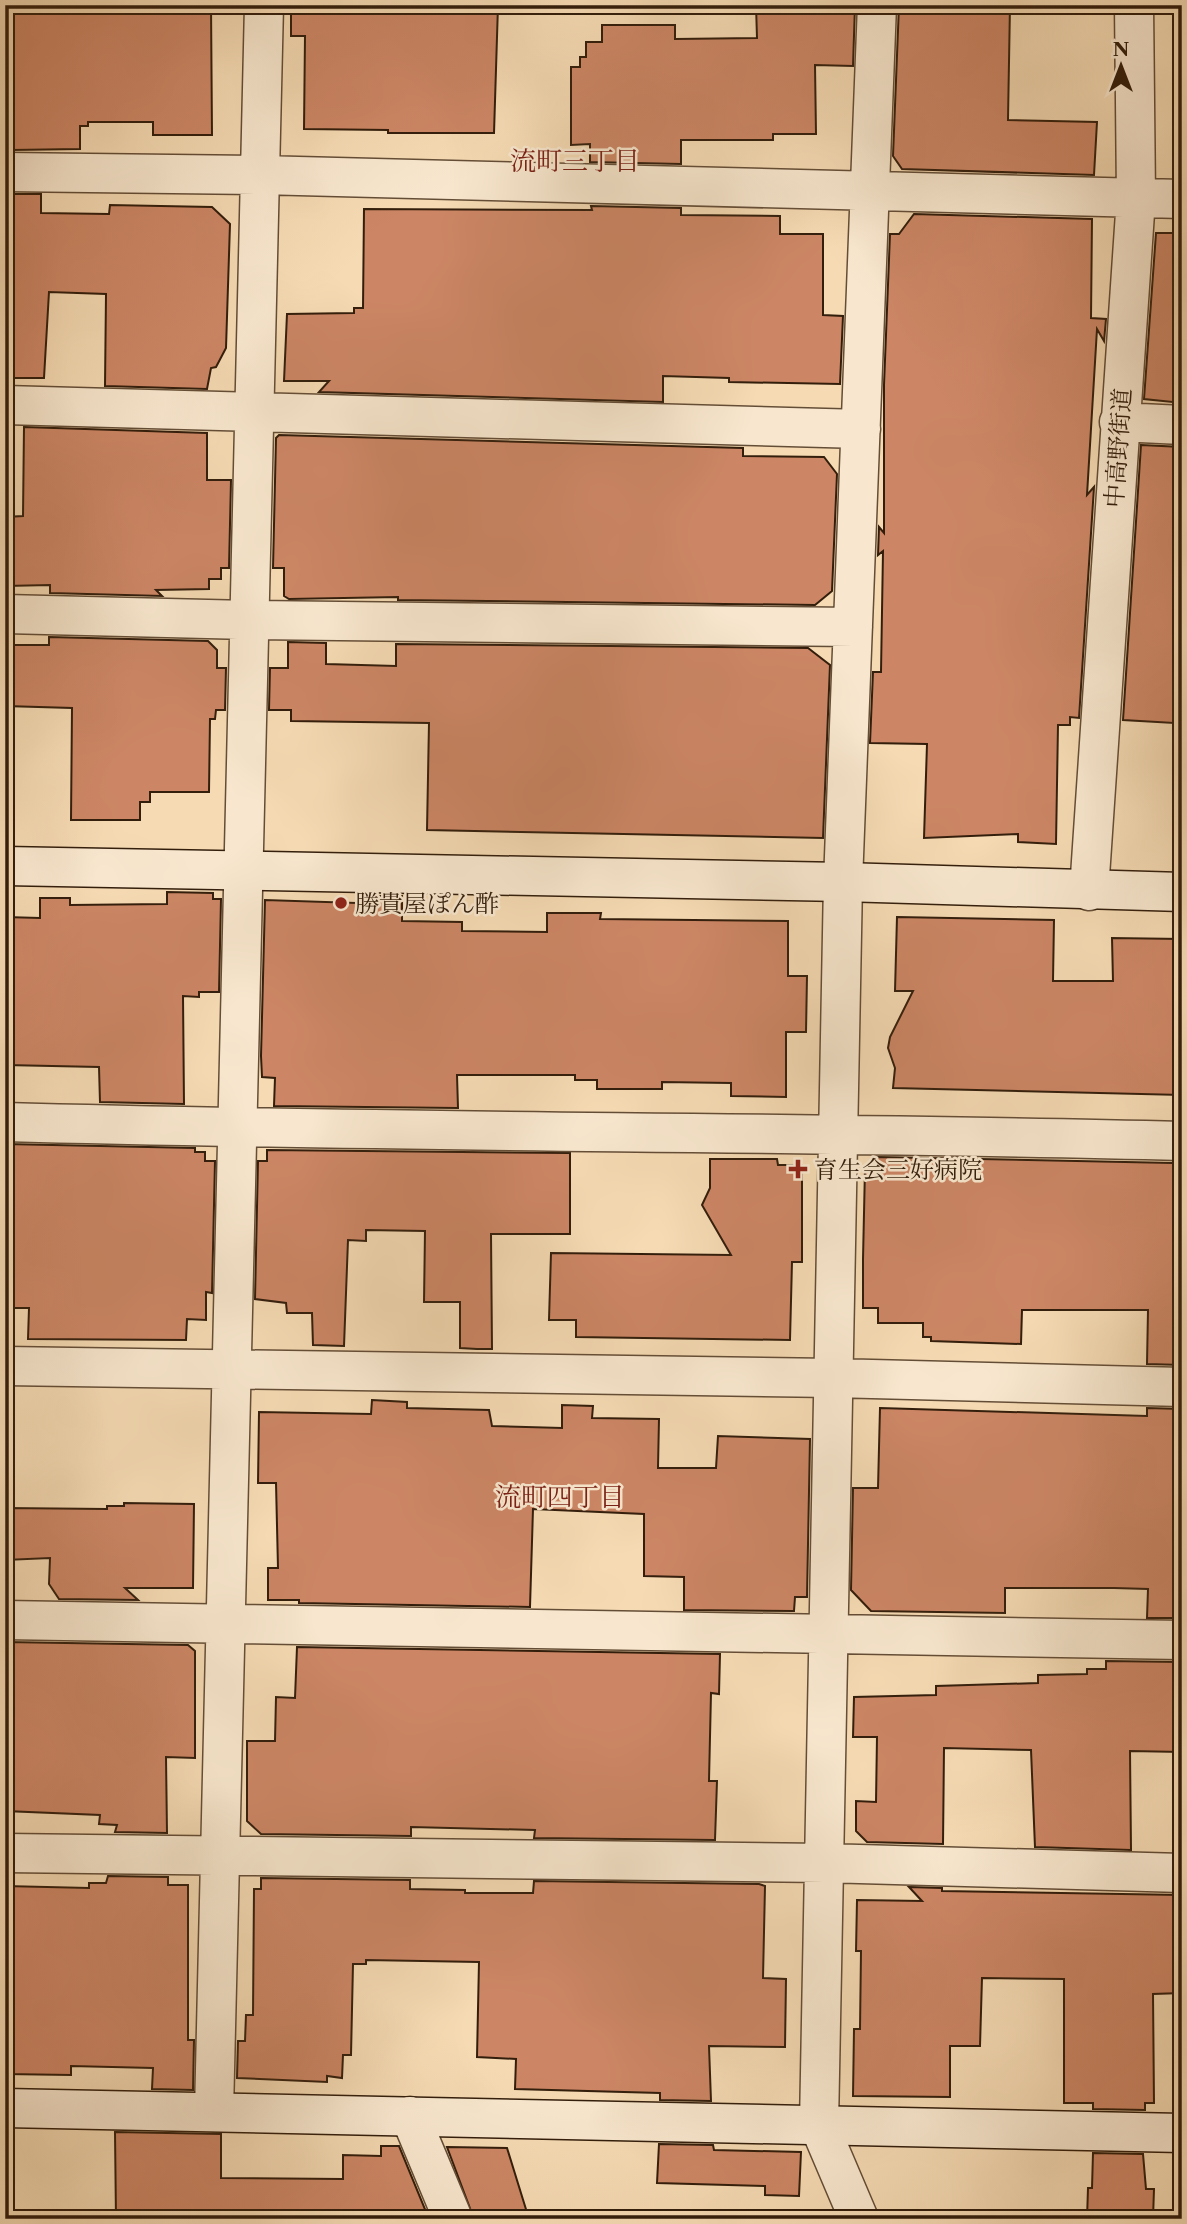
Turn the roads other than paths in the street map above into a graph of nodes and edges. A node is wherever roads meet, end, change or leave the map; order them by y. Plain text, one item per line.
1 (264, 5) edge
2 (877, 5) edge
3 (1134, 5) edge
4 (5, 172) edge
5 (260, 175) junction
6 (870, 191) junction
7 (1136, 198) junction
8 (1182, 199) edge
9 (5, 405) edge
10 (254, 411) junction
11 (1119, 422) junction
12 (1182, 425) edge
13 (861, 429) junction
14 (5, 614) edge
15 (248, 620) junction
16 (853, 627) junction
17 (5, 866) edge
18 (242, 870) junction
19 (843, 882) junction
20 (1089, 891) junction
21 (1182, 892) edge
22 (5, 1122) edge
23 (236, 1129) junction
24 (838, 1133) junction
25 (1182, 1141) edge
26 (5, 1366) edge
27 (230, 1369) junction
28 (833, 1378) junction
29 (1182, 1387) edge
30 (5, 1620) edge
31 (225, 1625) junction
32 (828, 1633) junction
33 (1182, 1640) edge
34 (5, 1853) edge
35 (220, 1857) junction
36 (824, 1863) junction
37 (1182, 1873) edge
38 (5, 2108) edge
39 (214, 2112) junction
40 (410, 2116) junction
41 (819, 2125) junction
42 (1182, 2133) edge
43 (453, 2219) edge
44 (859, 2219) edge

1 - 5 street
2 - 6 street
3 - 7 street, 中高野街道
4 - 5 street
5 - 6 street
5 - 10 street
6 - 7 street
6 - 13 street
7 - 8 street
7 - 11 street, 中高野街道
9 - 10 street
10 - 13 street
10 - 15 street
11 - 12 street
11 - 20 street, 中高野街道
13 - 16 street
14 - 15 street
15 - 16 street
15 - 18 street
16 - 19 street
17 - 18 street
18 - 19 street
18 - 23 street
19 - 20 street
19 - 24 street
20 - 21 street
22 - 23 street
23 - 24 street
23 - 27 street
24 - 25 street
24 - 28 street
26 - 27 street
27 - 28 street
27 - 31 street
28 - 29 street
28 - 32 street
30 - 31 street
31 - 32 street
31 - 35 street
32 - 33 street
32 - 36 street
34 - 35 street
35 - 36 street
35 - 39 street
36 - 37 street
36 - 41 street
38 - 39 street
39 - 40 street
40 - 41 street
40 - 43 street
41 - 42 street
41 - 44 street

